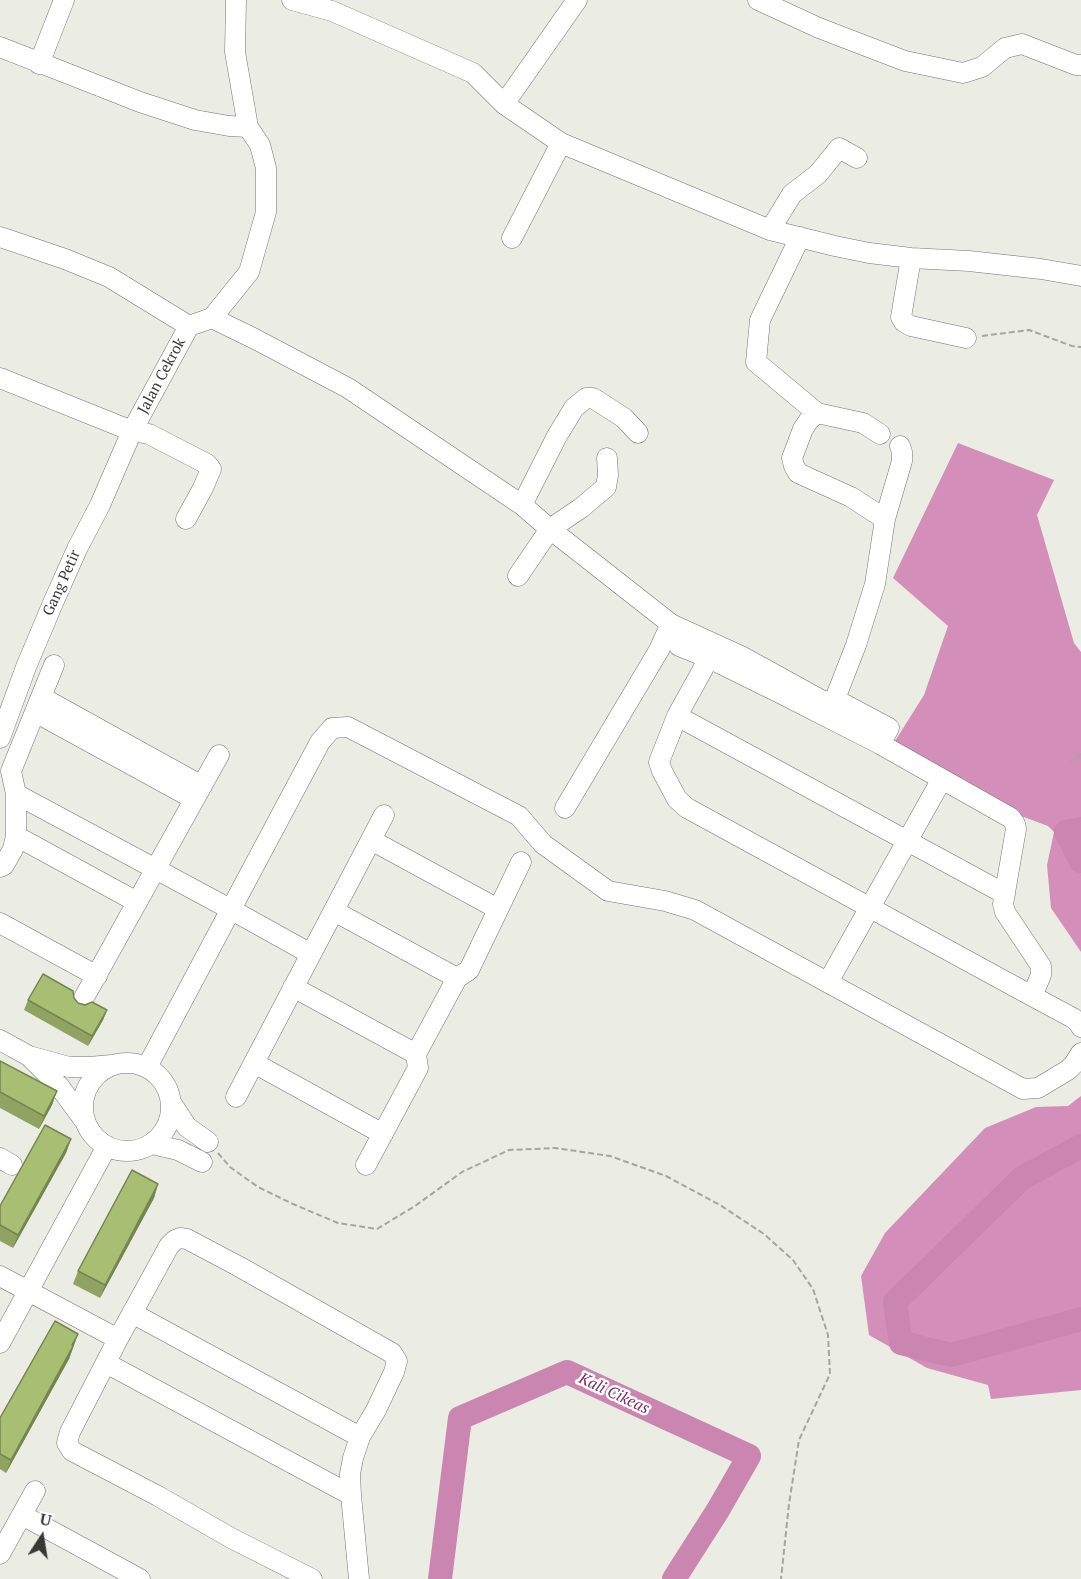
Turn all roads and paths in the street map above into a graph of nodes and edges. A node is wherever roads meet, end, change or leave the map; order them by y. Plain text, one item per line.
1 (64, 0) edge
2 (236, 0) edge
3 (292, 0) edge
4 (577, 0) edge
5 (758, 0) edge
6 (0, 47) edge
7 (39, 64) junction
8 (1081, 65) edge
9 (504, 104) junction
10 (248, 127) junction
11 (561, 143) junction
12 (857, 158) dead end
13 (770, 230) junction
14 (0, 237) edge
15 (800, 237) junction
16 (512, 238) dead end
17 (911, 258) junction
18 (1081, 276) edge
19 (212, 318) junction
20 (189, 326) junction
21 (966, 339) joint
22 (1081, 347) edge
23 (0, 378) edge
24 (817, 413) junction
25 (132, 431) junction
26 (638, 433) dead end
27 (880, 434) dead end
28 (900, 446) dead end
29 (607, 458) dead end
30 (522, 505) junction
31 (186, 519) dead end
32 (885, 519) junction
33 (550, 529) junction
34 (518, 576) dead end
35 (671, 624) junction
36 (679, 646) dead end
37 (709, 658) junction
38 (54, 665) dead end
39 (38, 705) junction
40 (677, 716) junction
41 (0, 738) edge
42 (1081, 754) edge
43 (219, 755) dead end
44 (1068, 762) dead end
45 (942, 779) junction
46 (198, 793) junction
47 (16, 794) junction
48 (564, 808) dead end
49 (384, 815) dead end
50 (16, 836) junction
51 (371, 840) junction
52 (907, 841) junction
53 (521, 862) dead end
54 (0, 867) edge
55 (156, 869) junction
56 (1005, 894) junction
57 (137, 903) junction
58 (870, 908) junction
59 (230, 909) junction
60 (498, 909) junction
61 (334, 911) junction
62 (0, 922) edge
63 (311, 954) junction
64 (96, 976) junction
65 (457, 978) junction
66 (828, 982) junction
67 (293, 987) junction
68 (1032, 996) junction
69 (81, 1003) edge
70 (1081, 1027) edge
71 (0, 1040) edge
72 (1081, 1053) edge
73 (416, 1054) junction
74 (29, 1056) junction
75 (254, 1063) junction
76 (113, 1064) junction
77 (147, 1067) junction
78 (236, 1097) dead end
79 (172, 1104) junction
80 (85, 1120) junction
81 (383, 1134) junction
82 (208, 1142) joint
83 (152, 1144) junction
84 (107, 1146) junction
85 (202, 1162) dead end
86 (366, 1165) dead end
87 (0, 1276) edge
88 (28, 1291) junction
89 (132, 1313) junction
90 (118, 1339) junction
91 (0, 1343) edge
92 (106, 1363) junction
93 (360, 1437) junction
94 (35, 1491) dead end
95 (351, 1495) junction
96 (22, 1515) junction
97 (0, 1554) edge
98 (140, 1579) edge
99 (312, 1579) edge
100 (359, 1579) edge
101 (781, 1579) edge

1 - 7 street
2 - 10 street
3 - 9 street
4 - 9 street
5 - 8 street
6 - 7 street
7 - 10 street
9 - 11 street
10 - 19 street
11 - 13 street
11 - 16 street
12 - 13 street
13 - 15 street
14 - 20 street
15 - 17 street
15 - 24 street
17 - 18 street
17 - 21 street
19 - 20 street, Jalan Cekrok
19 - 30 street
20 - 25 street, Jalan Cekrok
21 - 22 path
23 - 25 street, Jalan Cekrok
24 - 27 street
24 - 32 street
25 - 31 street
25 - 41 street, Gang Petir
26 - 30 street
28 - 32 street
29 - 33 street
30 - 33 street
32 - 35 street
33 - 34 street
33 - 35 street
35 - 48 street
36 - 37 street
37 - 40 street
37 - 45 street
38 - 39 street
39 - 46 street
39 - 47 street
40 - 52 street
40 - 58 street
42 - 44 path
43 - 46 street
45 - 52 street
45 - 56 street
46 - 55 street
47 - 50 street
47 - 55 street
49 - 51 street
50 - 54 street
50 - 57 street
51 - 60 street
51 - 61 street
52 - 56 street
52 - 58 street
53 - 60 street
55 - 57 street
55 - 59 street
56 - 68 street
57 - 64 street
58 - 66 street
58 - 68 street
59 - 63 street
59 - 66 street
59 - 77 street
60 - 65 street
61 - 63 street
61 - 65 street
62 - 64 street
63 - 67 street
64 - 69 street
65 - 73 street
66 - 72 street
67 - 73 street
67 - 75 street
68 - 70 street
71 - 74 street
73 - 81 street
74 - 76 street
74 - 80 street
75 - 78 street
75 - 81 street
76 - 77 street
76 - 80 street
77 - 79 street
79 - 82 street
79 - 83 street
80 - 84 street
81 - 86 street
82 - 101 path
83 - 84 street
83 - 85 street
84 - 88 street
87 - 88 street
88 - 90 street
88 - 91 street
89 - 90 street
89 - 93 street
89 - 93 street
90 - 92 street
92 - 95 street
92 - 99 street
93 - 95 street
94 - 96 street
95 - 100 street
96 - 97 street
96 - 98 street

